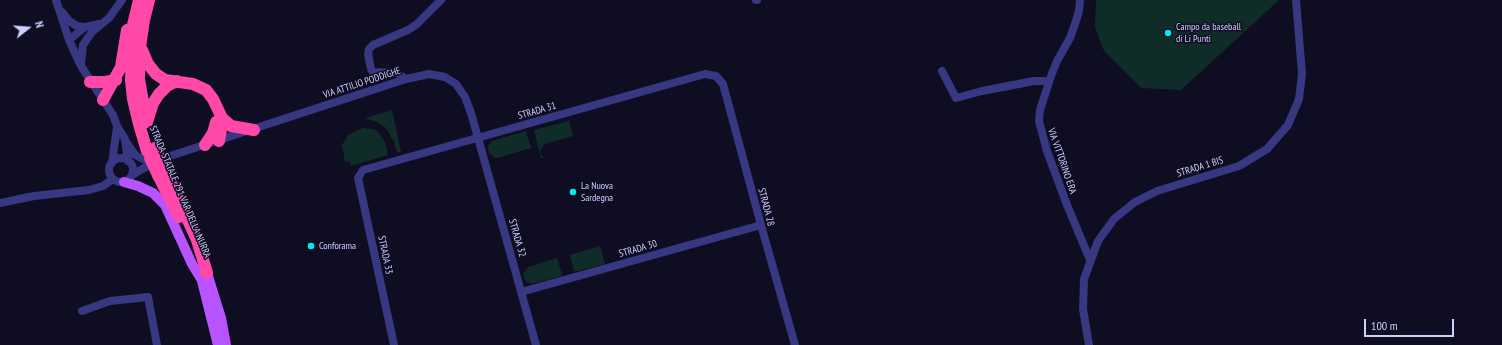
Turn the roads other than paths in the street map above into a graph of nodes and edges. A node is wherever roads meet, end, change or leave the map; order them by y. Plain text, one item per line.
1 (122, 0) edge
2 (149, 0) edge
3 (441, 0) edge
4 (1080, 0) edge
5 (1296, 0) edge
6 (57, 3) edge
7 (138, 3) edge
8 (89, 30) junction
9 (69, 40) junction
10 (140, 47) junction
11 (81, 66) junction
12 (942, 71) dead end
13 (716, 76) joint
14 (406, 79) junction
15 (116, 80) junction
16 (177, 81) junction
17 (1049, 81) junction
18 (90, 82) junction
19 (103, 100) junction
20 (216, 106) junction
21 (222, 118) junction
22 (147, 124) junction
23 (117, 126) junction
24 (254, 130) junction
25 (478, 137) junction
26 (125, 139) junction
27 (219, 141) junction
28 (205, 145) junction
29 (149, 153) junction
30 (158, 160) junction
31 (129, 161) junction
32 (112, 164) junction
33 (363, 170) joint
34 (132, 175) junction
35 (113, 179) junction
36 (124, 182) junction
37 (0, 203) edge
38 (761, 225) junction
39 (1090, 260) junction
40 (203, 277) junction
41 (522, 292) junction
42 (82, 311) dead end
43 (1090, 344) edge
44 (157, 345) edge
45 (218, 345) edge
46 (226, 345) edge
47 (394, 345) edge
48 (536, 345) edge
49 (795, 345) edge

1 - 8 street
2 - 10 highway, STRADA STATALE 291 VAR DELLA NURRA
3 - 14 street
4 - 17 street, VIA VITTORINO ERA
5 - 39 street, STRADA 1 BIS
6 - 8 street
6 - 9 street
7 - 15 highway
7 - 29 highway, STRADA STATALE 291 VAR DELLA NURRA
8 - 9 street
8 - 11 street
9 - 11 street
10 - 16 highway
10 - 22 highway, STRADA STATALE 291 VAR DELLA NURRA
11 - 18 street
12 - 17 street
13 - 25 street, STRADA 31
13 - 38 street, STRADA 28
14 - 24 street, VIA ATTILIO PODDIGHE
14 - 25 street, VIA ATTILIO PODDIGHE
15 - 18 highway
15 - 19 highway
16 - 20 highway
16 - 22 highway
17 - 39 street, VIA VITTORINO ERA
18 - 19 street
19 - 23 street
20 - 21 highway
20 - 28 highway
21 - 24 highway
21 - 27 highway
22 - 29 highway, STRADA STATALE 291 VAR DELLA NURRA
23 - 26 street
23 - 32 street
24 - 27 street, VIA ATTILIO PODDIGHE
25 - 33 street, STRADA 31
25 - 41 street, STRADA 32
26 - 29 street
26 - 31 street
27 - 28 street, VIA ATTILIO PODDIGHE
28 - 30 street
29 - 30 street
29 - 31 street
29 - 40 highway, STRADA STATALE 291 VAR DELLA NURRA, bridge
30 - 34 street
31 - 32 street
31 - 34 street
32 - 35 street
33 - 47 street, STRADA 33
34 - 36 street
35 - 36 street
35 - 37 street
36 - 40 main road
38 - 41 street, STRADA 30
38 - 49 street, STRADA 28
39 - 43 street, STRADA 1 BIS
40 - 45 main road, STRADA STATALE 291 VAR DELLA NURRA
40 - 46 main road, STRADA STATALE 291 VAR DELLA NURRA
41 - 48 street, STRADA 32
42 - 44 street

